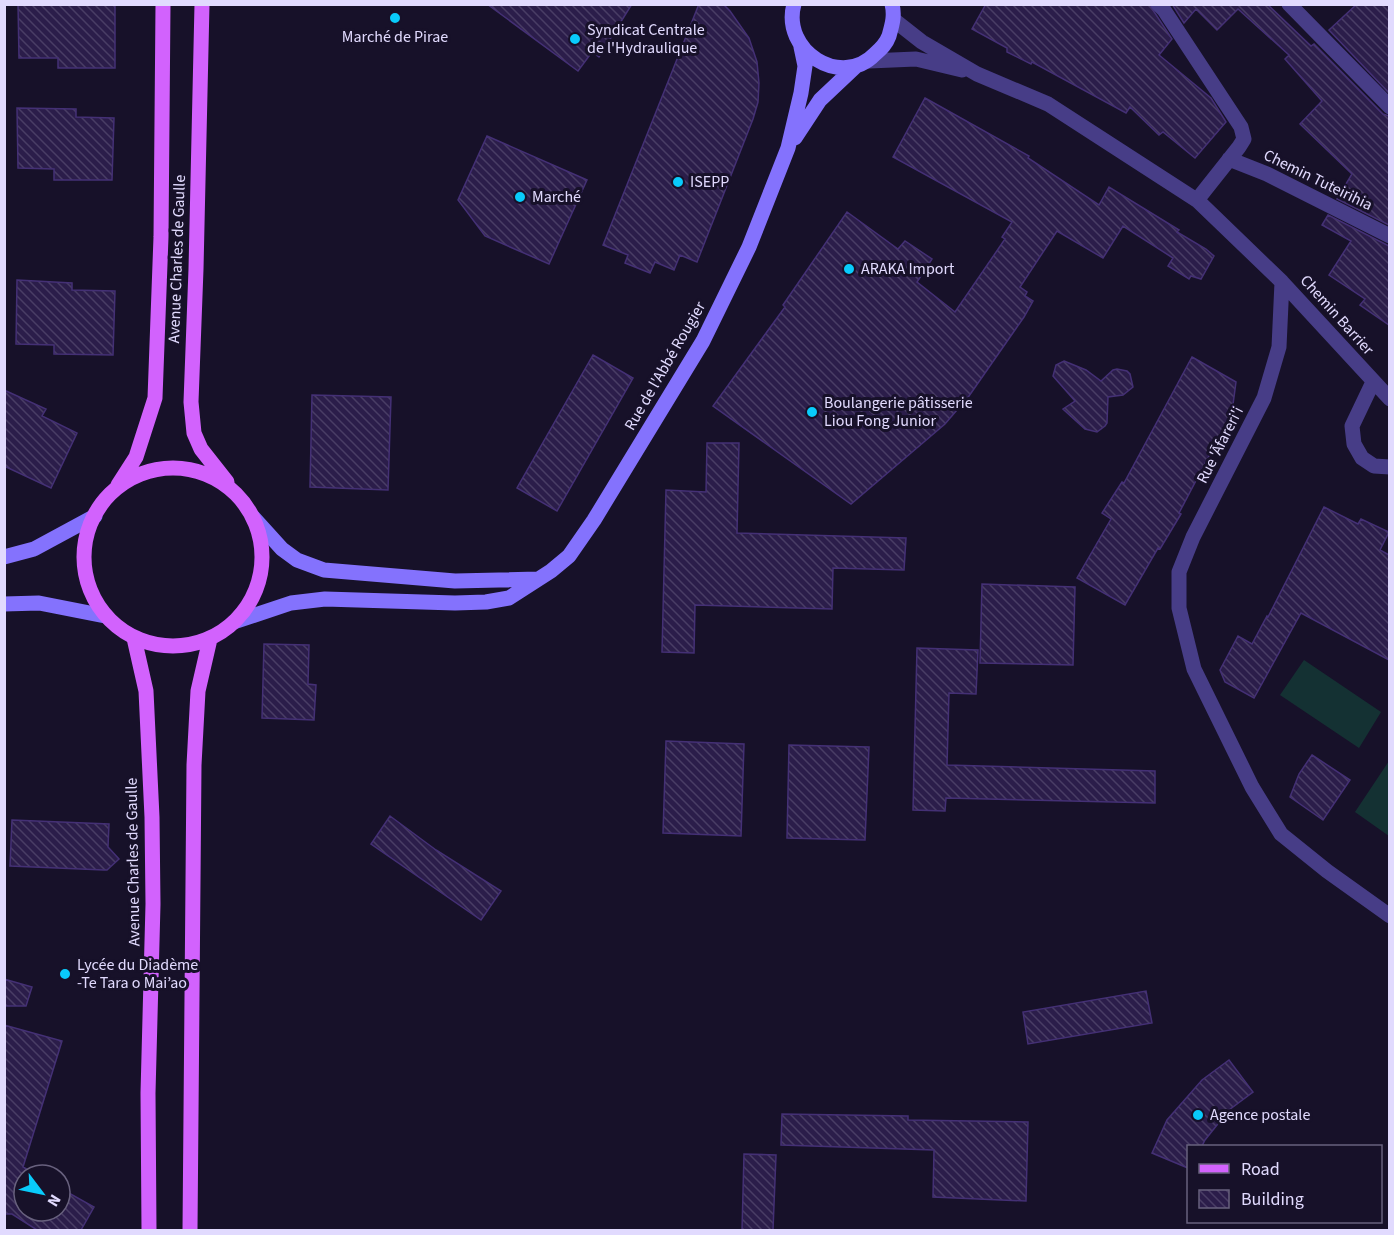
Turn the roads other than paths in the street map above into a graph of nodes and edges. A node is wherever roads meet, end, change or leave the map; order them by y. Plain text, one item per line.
1 (163, 4) edge
2 (202, 4) edge
3 (780, 4) edge
4 (794, 4) edge
5 (892, 4) edge
6 (1289, 4) edge
7 (1161, 7) edge
8 (894, 20) junction
9 (794, 33) junction
10 (801, 47) junction
11 (862, 64) junction
12 (977, 74) junction
13 (1389, 107) edge
14 (788, 148) junction
15 (1229, 159) junction
16 (1197, 200) junction
17 (1389, 236) edge
18 (1282, 282) junction
19 (1373, 382) junction
20 (1389, 399) edge
21 (1389, 467) edge
22 (114, 491) junction
23 (240, 498) junction
24 (94, 516) junction
25 (253, 517) junction
26 (4, 557) edge
27 (538, 579) junction
28 (4, 604) edge
29 (105, 616) junction
30 (234, 622) junction
31 (134, 638) junction
32 (210, 639) junction
33 (1389, 916) edge
34 (149, 1230) edge
35 (190, 1230) edge

1 - 22 main road, Avenue Charles de Gaulle
2 - 23 main road, Avenue Charles de Gaulle
3 - 9 main road
4 - 9 main road
5 - 8 main road
6 - 13 street
7 - 15 street
8 - 11 main road, Rue de l'Abbé Rougier
8 - 12 street
9 - 10 main road
10 - 11 main road
10 - 14 main road, Rue de l'Abbé Rougier
11 - 12 street
11 - 14 main road, Rue de l'Abbé Rougier
12 - 16 street
14 - 27 main road, Rue de l'Abbé Rougier
15 - 16 street
15 - 17 street, Chemin Tuteirihia
16 - 18 street
18 - 19 street, Chemin Barrier
18 - 33 street, Rue 'Āfareri'i
19 - 20 street, Chemin Barrier
19 - 21 street
22 - 23 main road
22 - 24 main road
23 - 25 main road
24 - 26 main road
24 - 29 main road
25 - 27 main road
25 - 30 main road
27 - 30 main road, Rue de l'Abbé Rougier
28 - 29 main road
29 - 31 main road
30 - 32 main road
31 - 32 main road
31 - 34 main road, Avenue Charles de Gaulle
32 - 35 main road

